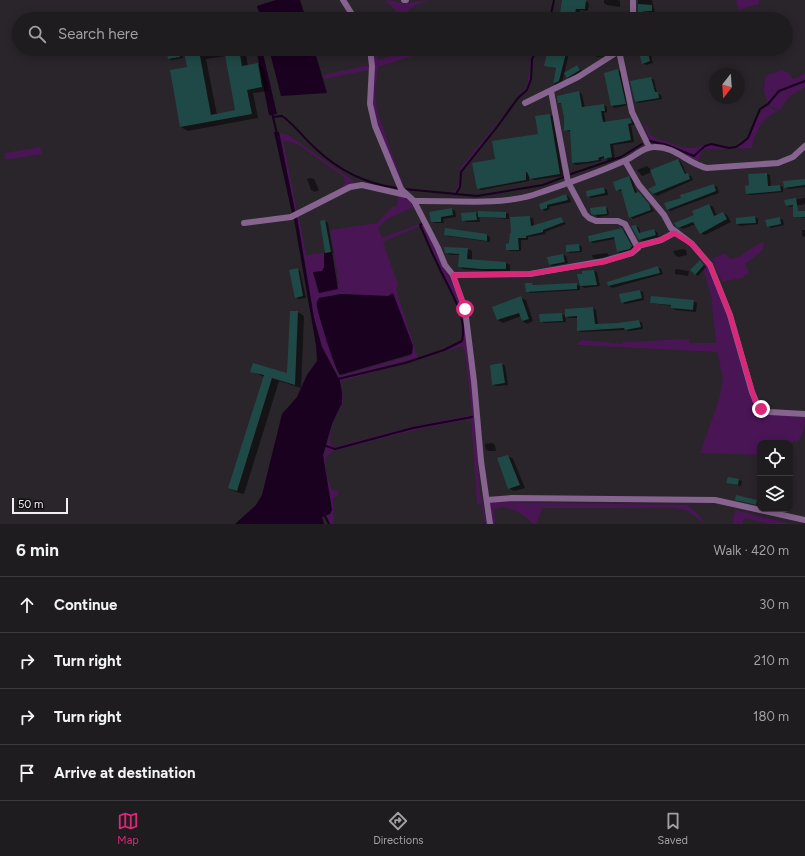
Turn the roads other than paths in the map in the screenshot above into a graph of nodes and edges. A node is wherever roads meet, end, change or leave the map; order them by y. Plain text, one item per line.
1 (343, 0) edge
2 (633, 0) edge
3 (351, 12) edge
4 (633, 12) edge
5 (371, 56) edge
6 (610, 56) edge
7 (621, 56) edge
8 (550, 91) junction
9 (525, 102) dead end
10 (805, 146) edge
11 (649, 147) junction
12 (625, 161) junction
13 (568, 182) junction
14 (408, 196) junction
15 (414, 201) junction
16 (244, 223) dead end
17 (674, 233) junction
18 (638, 246) junction
19 (453, 275) junction
20 (805, 414) edge
21 (487, 500) junction
22 (805, 520) edge
23 (490, 524) edge

1 - 3 street
2 - 4 street
5 - 14 street
6 - 8 street
7 - 11 street
8 - 9 street
8 - 13 street
10 - 11 street
11 - 12 street
12 - 13 street
12 - 17 street
13 - 15 street
13 - 18 street
14 - 15 street
14 - 16 street
15 - 19 street
17 - 18 street
17 - 20 street
18 - 19 street
19 - 21 street
21 - 22 street
21 - 23 street

